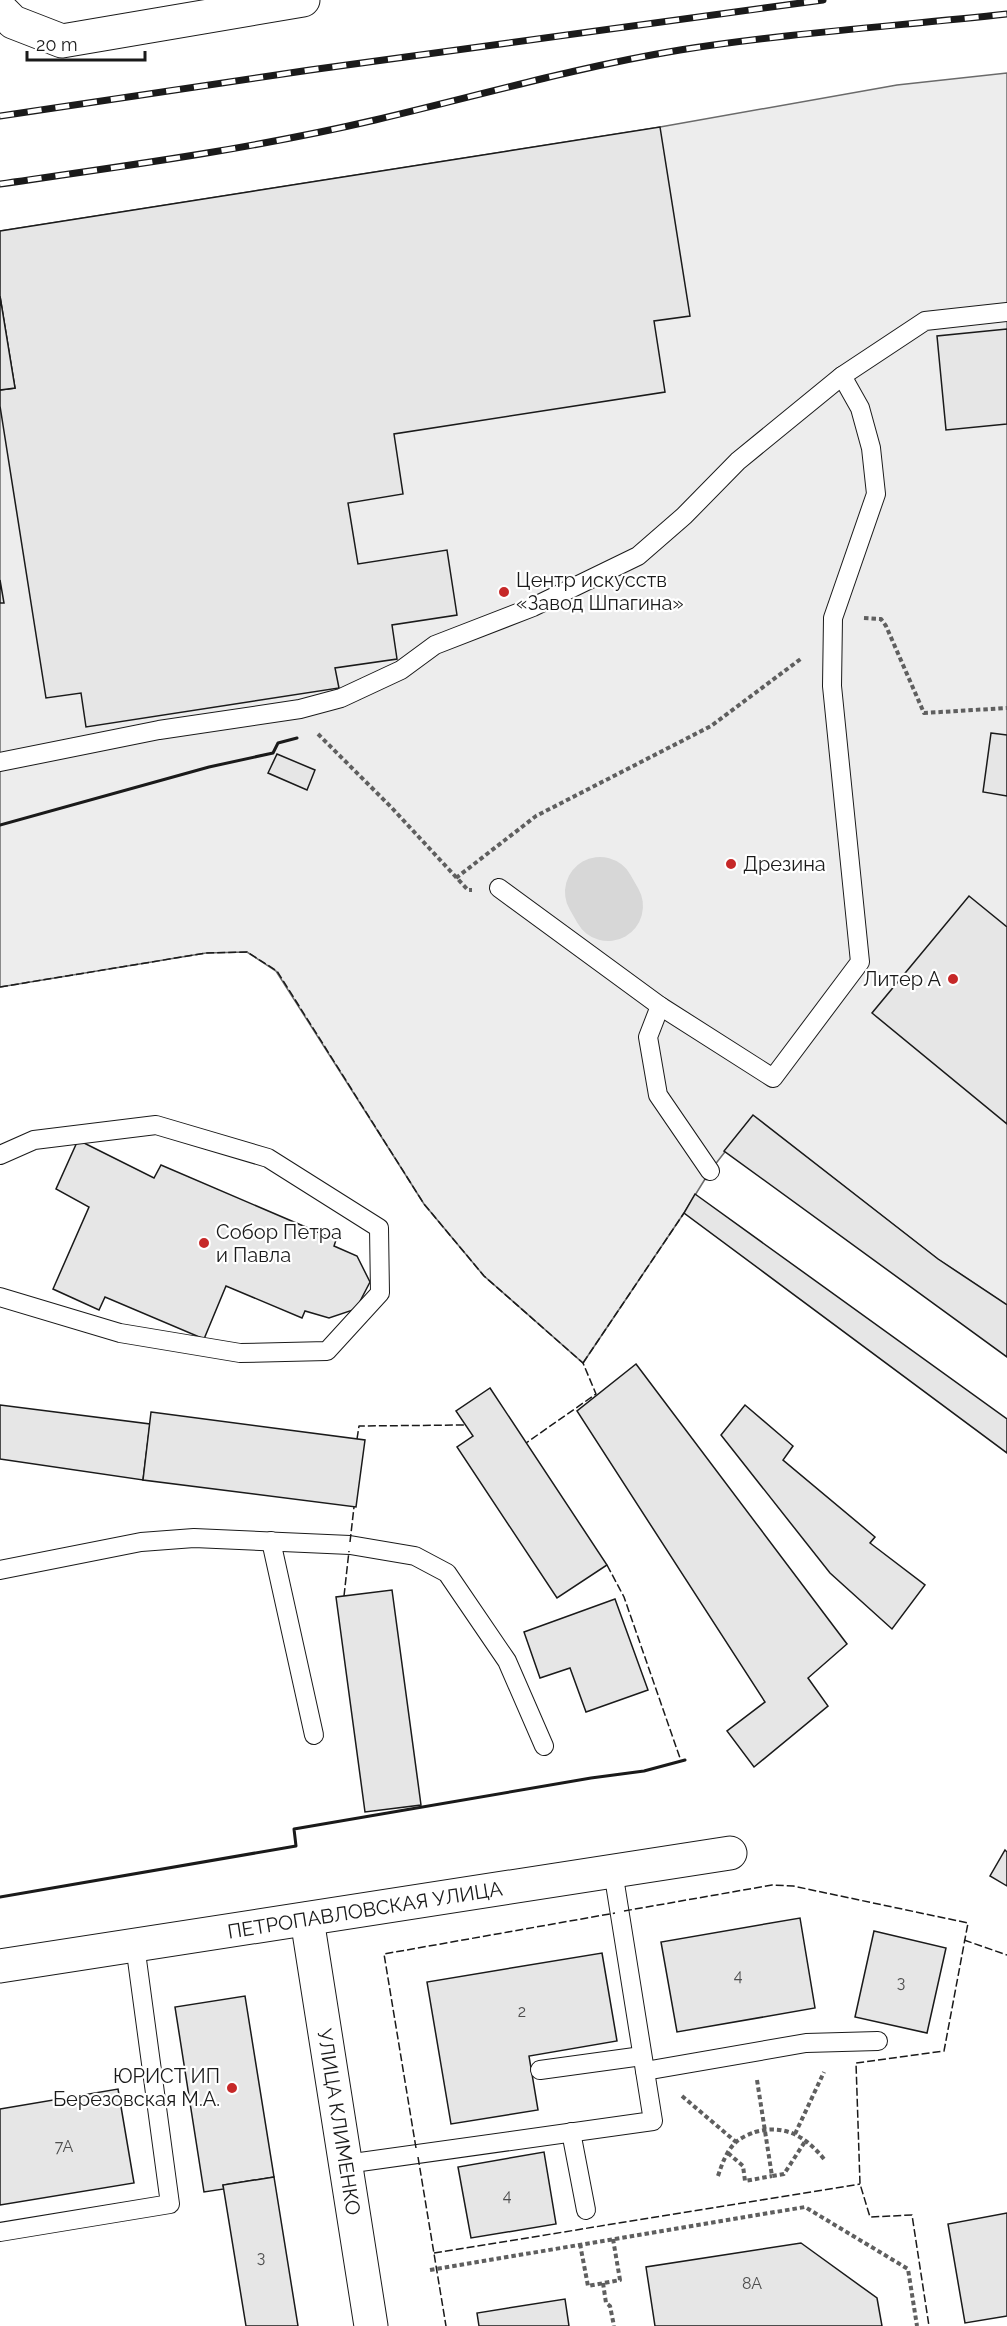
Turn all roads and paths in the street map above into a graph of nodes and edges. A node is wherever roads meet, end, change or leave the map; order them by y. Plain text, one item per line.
1 (303, 0) edge
2 (0, 9) edge
3 (1007, 312) edge
4 (842, 375) junction
5 (833, 618) junction
6 (886, 626) dead end
7 (300, 708) junction
8 (1007, 708) edge
9 (0, 762) edge
10 (456, 878) junction
11 (499, 888) joint
12 (660, 1006) junction
13 (0, 1155) edge
14 (710, 1171) dead end
15 (0, 1297) edge
16 (271, 1541) junction
17 (0, 1570) edge
18 (314, 1735) dead end
19 (544, 1746) dead end
20 (730, 1853) dead end
21 (613, 1871) junction
22 (307, 1919) junction
23 (135, 1945) junction
24 (0, 1966) edge
25 (878, 2041) dead end
26 (837, 2042) junction
27 (752, 2053) junction
28 (646, 2066) junction
29 (540, 2070) dead end
30 (765, 2129) junction
31 (572, 2132) junction
32 (795, 2133) junction
33 (806, 2140) junction
34 (736, 2142) junction
35 (728, 2153) junction
36 (824, 2158) dead end
37 (346, 2164) junction
38 (718, 2176) dead end
39 (772, 2176) junction
40 (586, 2210) dead end
41 (0, 2232) edge
42 (613, 2239) junction
43 (580, 2244) junction
44 (430, 2270) dead end
45 (603, 2283) junction
46 (371, 2326) edge
47 (614, 2326) edge
48 (917, 2326) edge

1 - 2 street
3 - 4 lane
4 - 5 lane
4 - 7 lane
5 - 10 path
5 - 12 lane
6 - 8 path
7 - 9 lane
7 - 10 path
10 - 11 path
11 - 12 lane
12 - 14 lane
13 - 15 lane
16 - 17 lane
16 - 18 lane
16 - 19 lane
20 - 21 street, ПЕТРОПАВЛОВСКАЯ УЛИЦА
21 - 22 street, ПЕТРОПАВЛОВСКАЯ УЛИЦА
21 - 28 lane
22 - 23 street, ПЕТРОПАВЛОВСКАЯ УЛИЦА
22 - 37 street, УЛИЦА КЛИМЕНКО
23 - 24 street, ПЕТРОПАВЛОВСКАЯ УЛИЦА
23 - 41 lane
25 - 26 lane
26 - 27 lane
26 - 32 path
27 - 28 lane
27 - 30 path
28 - 29 lane
28 - 31 lane
28 - 34 path
30 - 32 path
30 - 34 path
30 - 39 path
31 - 37 lane
31 - 40 lane
32 - 33 path
33 - 36 path
33 - 39 path
34 - 35 path
35 - 38 path
35 - 39 path
37 - 46 street, УЛИЦА КЛИМЕНКО
42 - 43 path
42 - 45 path
42 - 48 path
43 - 44 path
43 - 45 path
45 - 47 path

